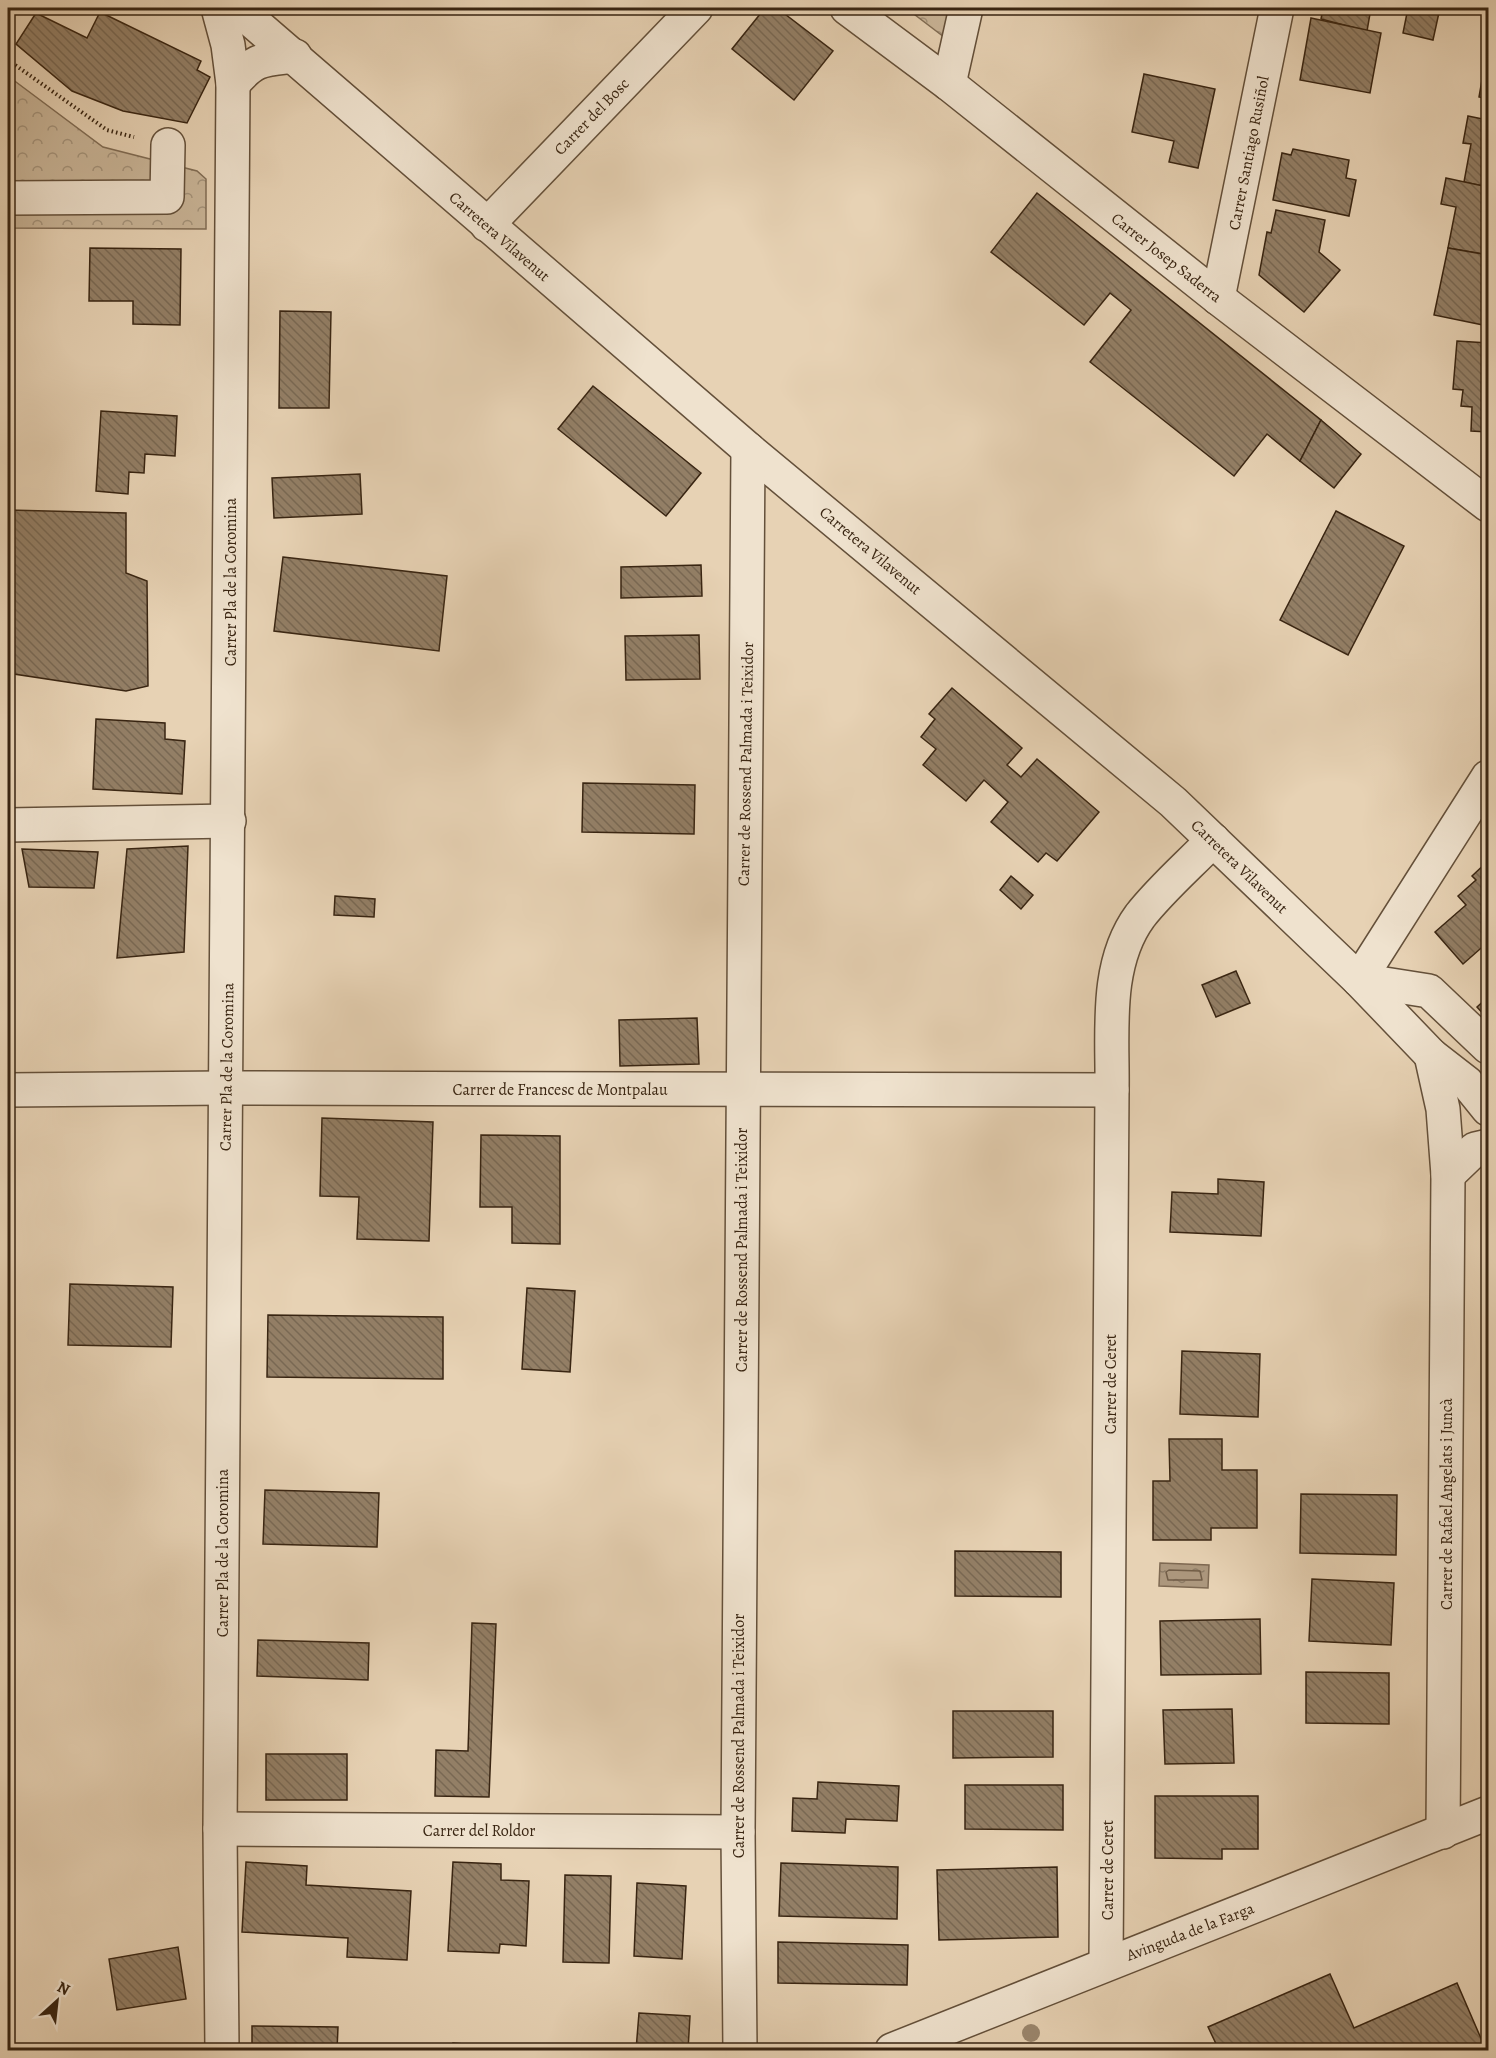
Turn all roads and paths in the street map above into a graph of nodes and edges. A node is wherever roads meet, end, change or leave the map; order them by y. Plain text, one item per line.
1 (218, 8) edge
2 (237, 8) edge
3 (696, 8) edge
4 (847, 8) edge
5 (966, 8) edge
6 (1277, 8) edge
7 (295, 56) junction
8 (8, 60) edge
9 (233, 84) junction
10 (949, 84) junction
11 (168, 145) joint
12 (8, 198) edge
13 (487, 225) junction
14 (1218, 298) junction
15 (748, 449) junction
16 (1488, 504) edge
17 (1488, 777) edge
18 (229, 820) junction
19 (8, 825) edge
20 (1213, 840) junction
21 (1359, 980) junction
22 (1488, 1047) edge
23 (1431, 1055) junction
24 (225, 1088) junction
25 (8, 1090) edge
26 (742, 1090) junction
27 (1112, 1090) junction
28 (1488, 1109) edge
29 (1488, 1146) edge
30 (1448, 1175) junction
31 (1488, 1813) edge
32 (220, 1829) junction
33 (738, 1832) junction
34 (1443, 1832) junction
35 (1106, 1964) junction
36 (222, 2050) edge
37 (741, 2050) edge
38 (892, 2050) edge

1 - 9 street, Carrer Pla de la Coromina
2 - 7 street, Carretera Vilavenut
3 - 13 street, Carrer del Bosc
4 - 10 street, Carrer Josep Saderra
5 - 10 street
6 - 14 street, Carrer Santiago Rusiñol
7 - 9 street
7 - 13 street, Carretera Vilavenut
8 - 11 path
9 - 18 street, Carrer Pla de la Coromina
10 - 14 street, Carrer Josep Saderra
11 - 12 street
13 - 15 street, Carretera Vilavenut
14 - 16 street, Carrer Josep Saderra
15 - 20 street, Carretera Vilavenut
15 - 26 street, Carrer de Rossend Palmada i Teixidor
17 - 21 street
18 - 19 street
18 - 24 street, Carrer Pla de la Coromina
20 - 21 street, Carretera Vilavenut
20 - 27 street, Carrer de Ceret
21 - 22 street
21 - 23 street, Carretera Vilavenut
23 - 28 street, Carretera Vilavenut
23 - 30 street, Carrer de Rafael Angelats i Juncà
24 - 25 street, Carrer de Francesc de Montpalau
24 - 26 street, Carrer de Francesc de Montpalau
24 - 32 street, Carrer Pla de la Coromina
26 - 27 street, Carrer de Francesc de Montpalau
26 - 33 street, Carrer de Rossend Palmada i Teixidor
27 - 35 street, Carrer de Ceret
29 - 30 street
30 - 34 street, Carrer de Rafael Angelats i Juncà
31 - 34 street, Avinguda de la Farga
32 - 33 street, Carrer del Roldor
32 - 36 street, Carrer Pla de la Coromina
33 - 37 street, Carrer de Rossend Palmada i Teixidor
34 - 35 street, Avinguda de la Farga
35 - 38 street, Avinguda de la Farga

